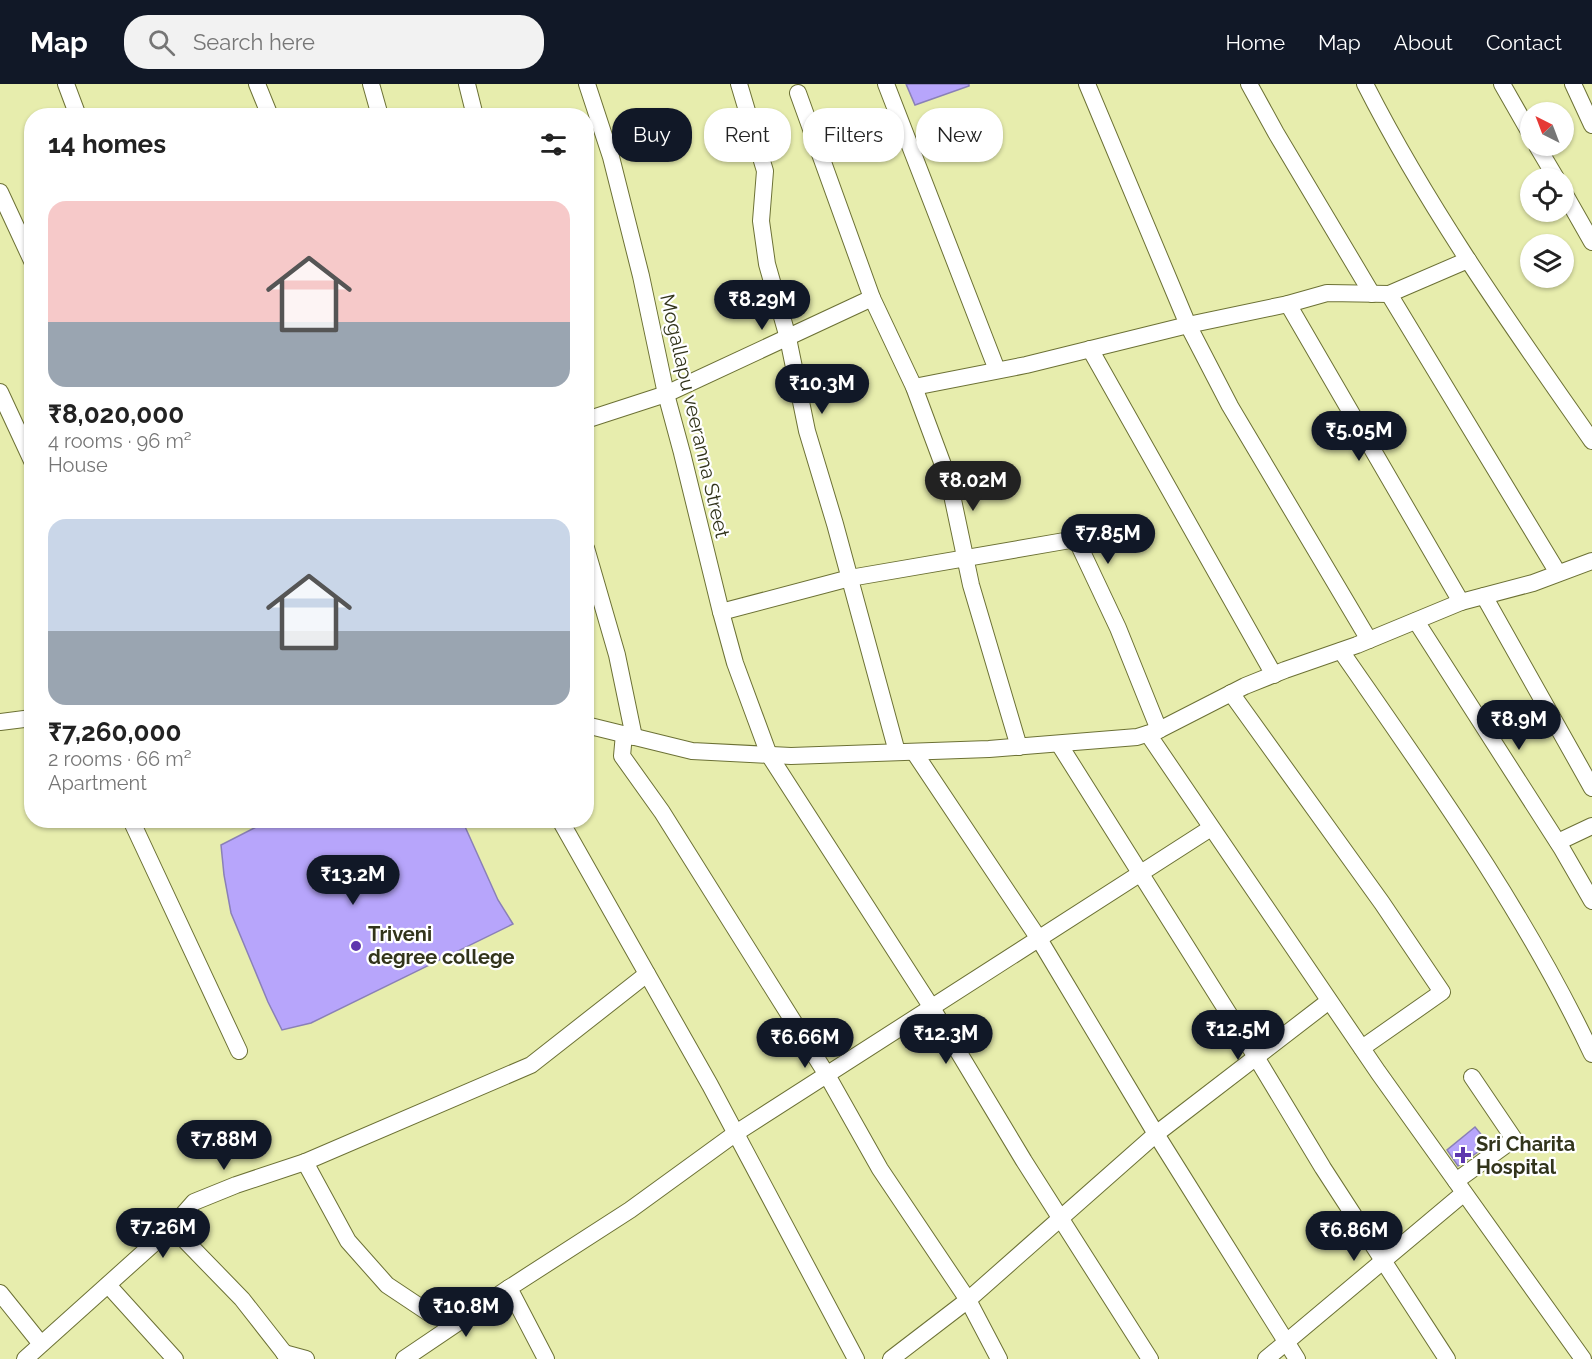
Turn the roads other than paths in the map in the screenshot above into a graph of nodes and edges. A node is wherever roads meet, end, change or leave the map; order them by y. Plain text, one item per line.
1 (66, 84) edge
2 (257, 84) edge
3 (371, 84) edge
4 (467, 84) edge
5 (587, 84) edge
6 (739, 84) edge
7 (886, 84) edge
8 (1087, 84) edge
9 (1249, 84) edge
10 (1365, 84) edge
11 (1502, 84) edge
12 (1574, 84) edge
13 (798, 93) dead end
14 (75, 108) edge
15 (267, 108) edge
16 (378, 108) edge
17 (473, 108) edge
18 (1520, 116) edge
19 (1592, 125) edge
20 (0, 192) edge
21 (1574, 210) edge
22 (1592, 242) edge
23 (24, 244) edge
24 (1468, 260) junction
25 (1381, 294) junction
26 (872, 298) junction
27 (1288, 304) junction
28 (1188, 325) junction
29 (788, 338) junction
30 (1090, 349) junction
31 (997, 370) junction
32 (914, 387) junction
33 (0, 392) edge
34 (666, 394) junction
35 (594, 417) edge
36 (1586, 422) edge
37 (1592, 441) edge
38 (24, 444) edge
39 (966, 558) junction
40 (1592, 561) edge
41 (1558, 573) junction
42 (594, 576) edge
43 (850, 578) junction
44 (1484, 596) junction
45 (1461, 602) junction
46 (721, 612) junction
47 (1416, 621) junction
48 (1369, 640) junction
49 (1341, 651) junction
50 (1274, 675) junction
51 (1231, 693) junction
52 (24, 719) edge
53 (0, 722) edge
54 (594, 727) edge
55 (1153, 732) junction
56 (629, 735) junction
57 (1059, 744) junction
58 (1019, 747) junction
59 (906, 752) junction
60 (769, 755) junction
61 (1592, 788) edge
62 (1592, 826) edge
63 (135, 828) edge
64 (565, 828) edge
65 (1212, 828) junction
66 (1558, 842) junction
67 (1141, 873) junction
68 (1592, 901) edge
69 (1039, 939) junction
70 (647, 974) junction
71 (1329, 1001) junction
72 (932, 1008) junction
73 (1362, 1048) junction
74 (239, 1051) dead end
75 (1592, 1054) edge
76 (1256, 1057) junction
77 (827, 1075) junction
78 (1472, 1077) dead end
79 (736, 1133) junction
80 (1156, 1134) junction
81 (305, 1162) junction
82 (1460, 1187) junction
83 (1061, 1219) junction
84 (172, 1227) junction
85 (1383, 1260) junction
86 (108, 1284) junction
87 (509, 1288) junction
88 (0, 1293) edge
89 (968, 1300) junction
90 (461, 1321) junction
91 (1287, 1342) junction
92 (41, 1344) junction
93 (286, 1356) edge
94 (25, 1359) edge
95 (175, 1359) edge
96 (306, 1359) edge
97 (404, 1359) edge
98 (546, 1359) edge
99 (856, 1359) edge
100 (891, 1359) edge
101 (999, 1359) edge
102 (1149, 1359) edge
103 (1266, 1359) edge
104 (1297, 1359) edge
105 (1447, 1359) edge
106 (1583, 1359) edge

1 - 14 street
2 - 15 street
3 - 16 street
4 - 17 street
5 - 34 street, Mogallapu veeranna Street
6 - 29 street
7 - 31 street
8 - 28 street
9 - 25 street
10 - 24 street
11 - 18 street
12 - 19 street
13 - 26 street
20 - 23 street
21 - 22 street
24 - 25 street
24 - 36 street
25 - 27 street
25 - 41 street
26 - 29 street
26 - 32 street
27 - 28 street
27 - 45 street
28 - 30 street
28 - 48 street
29 - 34 street
29 - 43 street
30 - 31 street
30 - 50 street
31 - 32 street
32 - 39 street
33 - 38 street
34 - 35 street
34 - 46 street, Mogallapu veeranna Street
36 - 37 street
39 - 43 street
39 - 55 street
39 - 58 street
40 - 41 street
41 - 44 street
42 - 56 street
43 - 46 street
43 - 59 street
44 - 45 street
44 - 61 street
45 - 47 street
46 - 60 street, Mogallapu veeranna Street
47 - 48 street
47 - 66 street
48 - 49 street
49 - 50 street
49 - 75 street
50 - 51 street
51 - 55 street
51 - 73 street
52 - 53 street
54 - 56 street
55 - 57 street
55 - 65 street
56 - 60 street
56 - 77 street
57 - 58 street
57 - 67 street
58 - 59 street
59 - 60 street
59 - 69 street
60 - 72 street, Mogallapu veeranna Street
62 - 66 street
63 - 74 street
64 - 70 street
65 - 67 street
65 - 71 street
66 - 68 street
67 - 69 street
67 - 76 street
69 - 72 street
69 - 80 street
70 - 79 street
70 - 81 street
71 - 73 street
71 - 76 street
72 - 77 street
72 - 83 street, Mogallapu veeranna Street
73 - 82 street
76 - 80 street
76 - 85 street
77 - 79 street
77 - 89 street
78 - 82 street
79 - 87 street
79 - 99 street
80 - 83 street
80 - 91 street
81 - 84 street
81 - 90 street
82 - 85 street
82 - 106 street
83 - 89 street
83 - 102 street, Mogallapu veeranna Street
84 - 86 street
84 - 93 street
85 - 91 street
85 - 105 street
86 - 92 street
86 - 95 street
87 - 90 street
87 - 98 street
88 - 92 street
89 - 100 street
89 - 101 street
90 - 97 street
91 - 103 street
91 - 104 street
92 - 94 street
93 - 96 street

